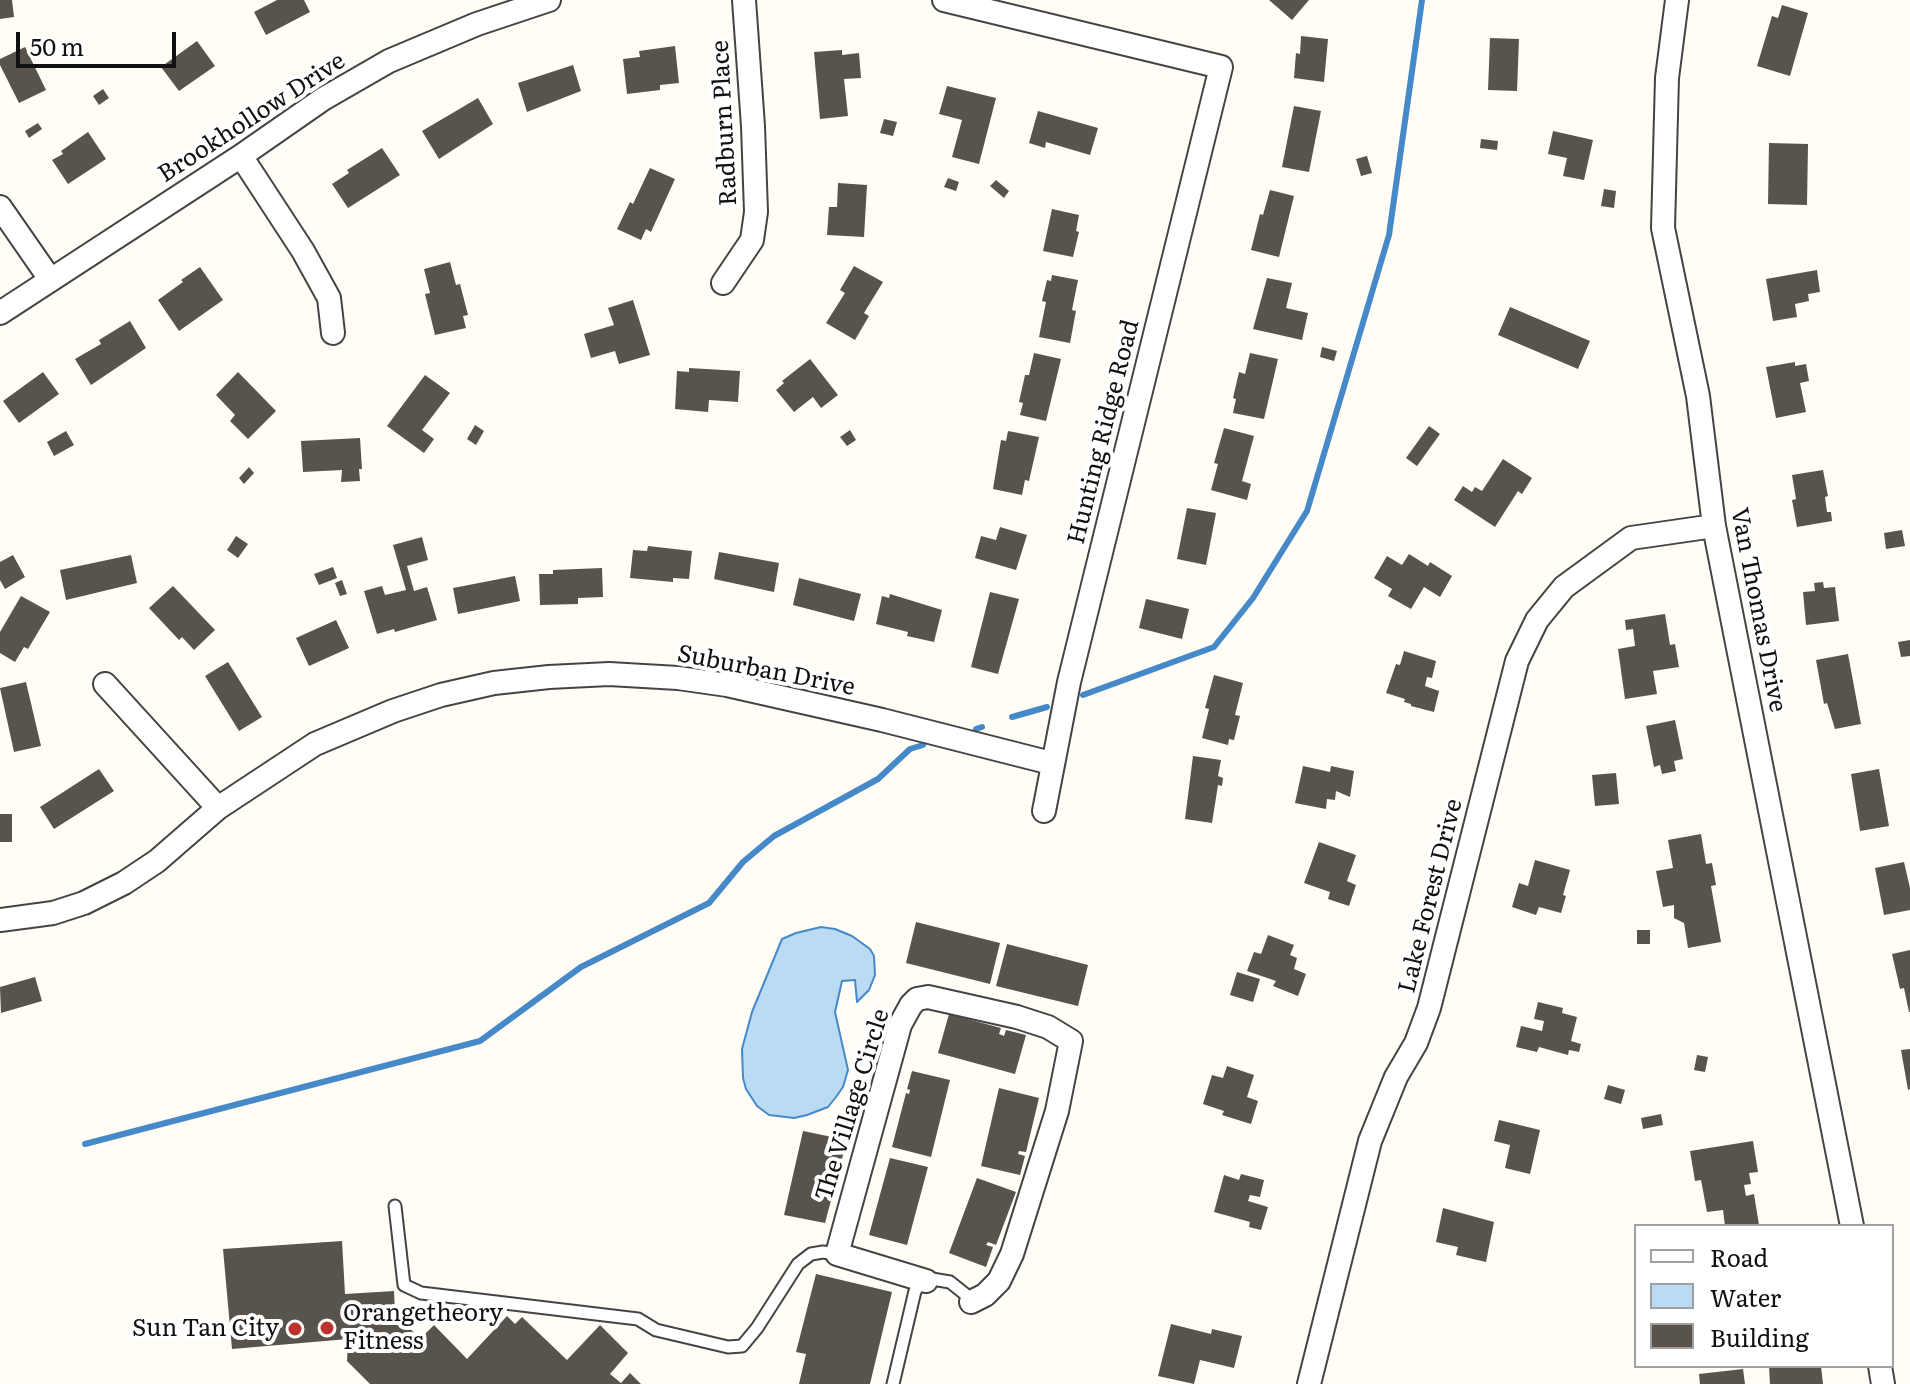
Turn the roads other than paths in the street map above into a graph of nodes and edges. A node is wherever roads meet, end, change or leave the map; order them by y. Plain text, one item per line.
1 (549, 0) edge
2 (744, 0) edge
3 (944, 0) edge
4 (1677, 0) edge
5 (241, 156) junction
6 (0, 207) edge
7 (50, 279) junction
8 (723, 283) dead end
9 (0, 313) edge
10 (333, 333) dead end
11 (1714, 526) junction
12 (105, 684) dead end
13 (1051, 763) junction
14 (218, 808) junction
15 (1044, 811) dead end
16 (0, 920) edge
17 (395, 1206) dead end
18 (1852, 1224) edge
19 (837, 1254) junction
20 (926, 1281) junction
21 (971, 1302) joint
22 (893, 1384) edge
23 (1309, 1384) edge

1 - 5 street, Brookhollow Drive
2 - 8 street, Radburn Place
3 - 13 street, Hunting Ridge Road
4 - 11 street, Van Thomas Drive
5 - 7 street, Brookhollow Drive
5 - 10 street
6 - 7 street
7 - 9 street, Brookhollow Drive
11 - 18 street, Van Thomas Drive
11 - 23 street, Lake Forest Drive
12 - 14 street
13 - 14 street, Suburban Drive
13 - 15 street, Hunting Ridge Road
14 - 16 street, Suburban Drive
17 - 19 lane
19 - 20 street, The Village Circle
19 - 21 street, The Village Circle
20 - 21 lane, The Village Circle
20 - 22 lane

